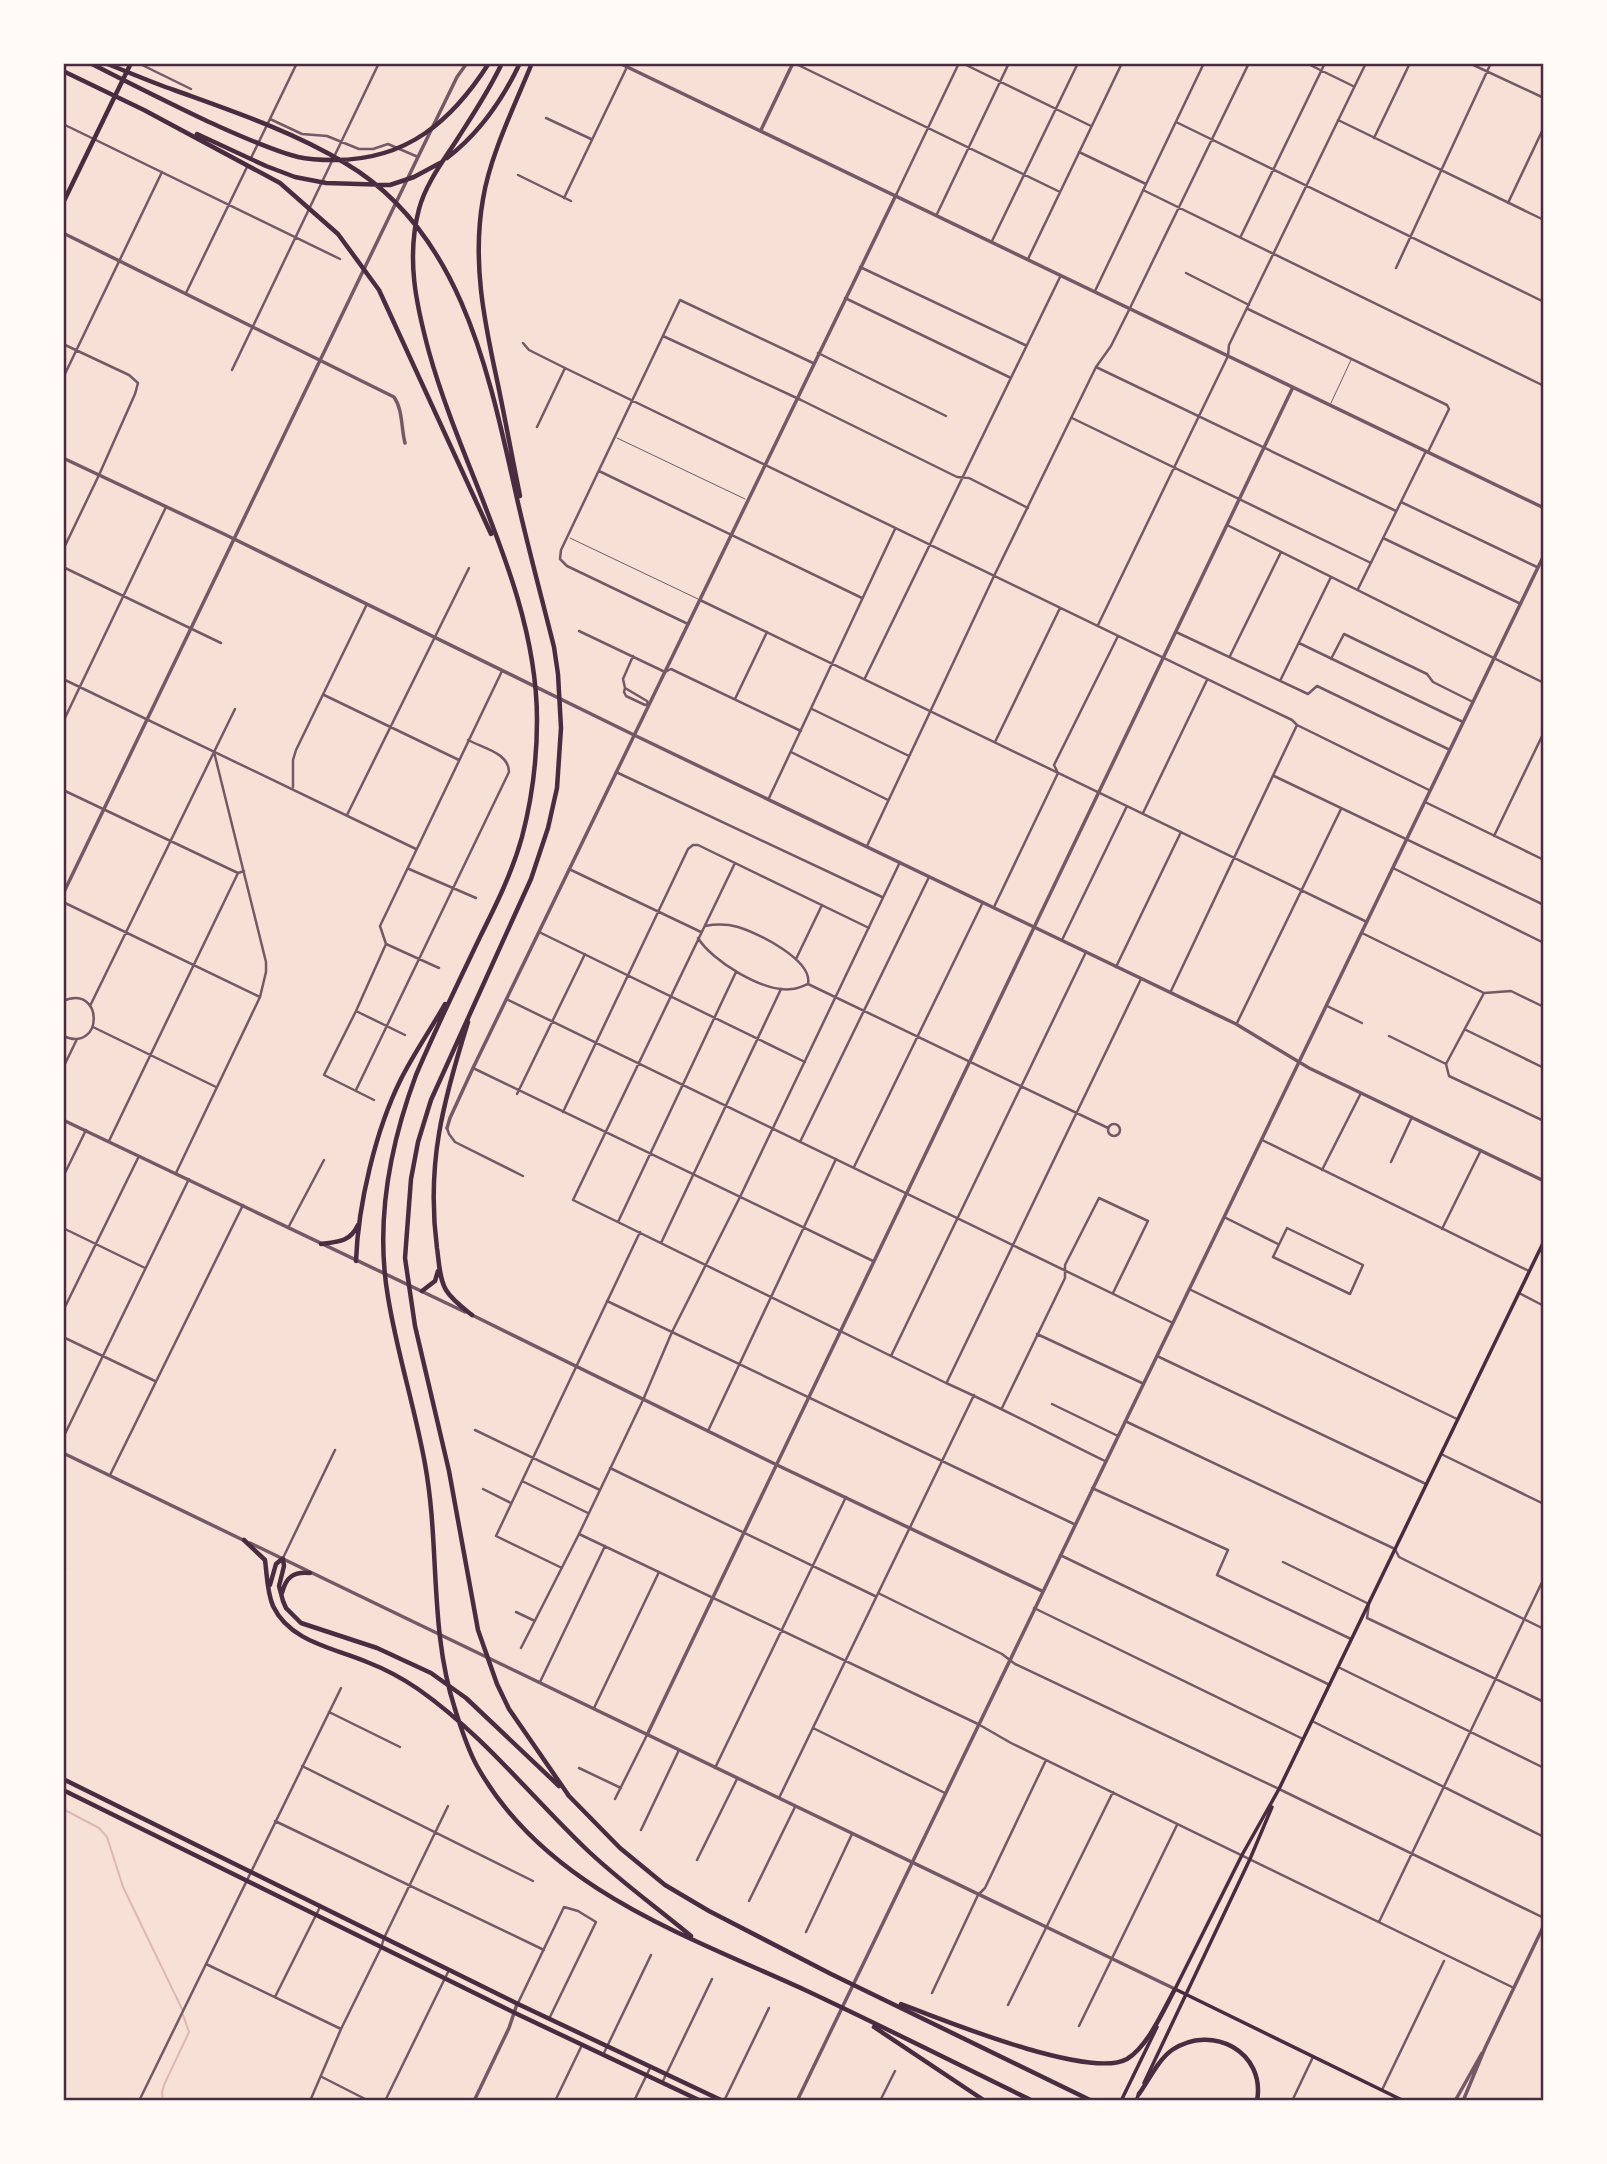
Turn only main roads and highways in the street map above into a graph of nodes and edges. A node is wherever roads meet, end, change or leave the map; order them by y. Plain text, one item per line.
1 (89, 63) edge
2 (105, 63) edge
3 (131, 63) edge
4 (489, 63) edge
5 (502, 63) edge
6 (520, 63) edge
7 (531, 63) edge
8 (63, 71) edge
9 (144, 110) junction
10 (63, 203) edge
11 (534, 572) junction
12 (511, 578) junction
13 (460, 979) junction
14 (473, 1005) junction
15 (360, 1221) junction
16 (1544, 1241) edge
17 (321, 1244) road end
18 (356, 1261) road end
19 (439, 1265) junction
20 (422, 1291) road end
21 (472, 1315) road end
22 (244, 1540) road end
23 (310, 1573) road end
24 (268, 1592) junction
25 (281, 1594) junction
26 (63, 1779) edge
27 (1279, 1789) junction
28 (63, 1790) edge
29 (569, 1796) junction
30 (696, 1940) junction
31 (1175, 1989) junction
32 (874, 1994) junction
33 (1186, 1994) junction
34 (862, 2019) junction
35 (1139, 2094) junction
36 (714, 2099) edge
37 (701, 2101) edge
38 (724, 2101) edge
39 (985, 2101) edge
40 (1033, 2101) edge
41 (1092, 2101) edge
42 (1121, 2101) edge
43 (1136, 2101) edge
44 (1257, 2101) edge
45 (1404, 2101) edge

1 - 4 main road
2 - 11 main road
3 - 10 main road
5 - 12 main road
6 - 9 main road
7 - 11 main road
8 - 9 main road
9 - 12 main road
11 - 14 main road
12 - 13 main road
13 - 15 main road
13 - 30 main road
14 - 19 main road
14 - 29 main road
15 - 17 main road
15 - 18 main road
16 - 27 main road
19 - 20 main road
19 - 21 main road
22 - 24 main road
23 - 25 main road
24 - 25 main road
24 - 30 main road
25 - 29 main road
26 - 36 main road
27 - 31 main road
27 - 33 main road
28 - 37 main road
29 - 32 main road
30 - 34 main road
31 - 32 main road
31 - 33 main road
31 - 42 main road
32 - 41 main road
33 - 35 main road
33 - 45 main road
34 - 39 main road
34 - 40 main road
35 - 43 main road
35 - 44 main road
36 - 38 main road

